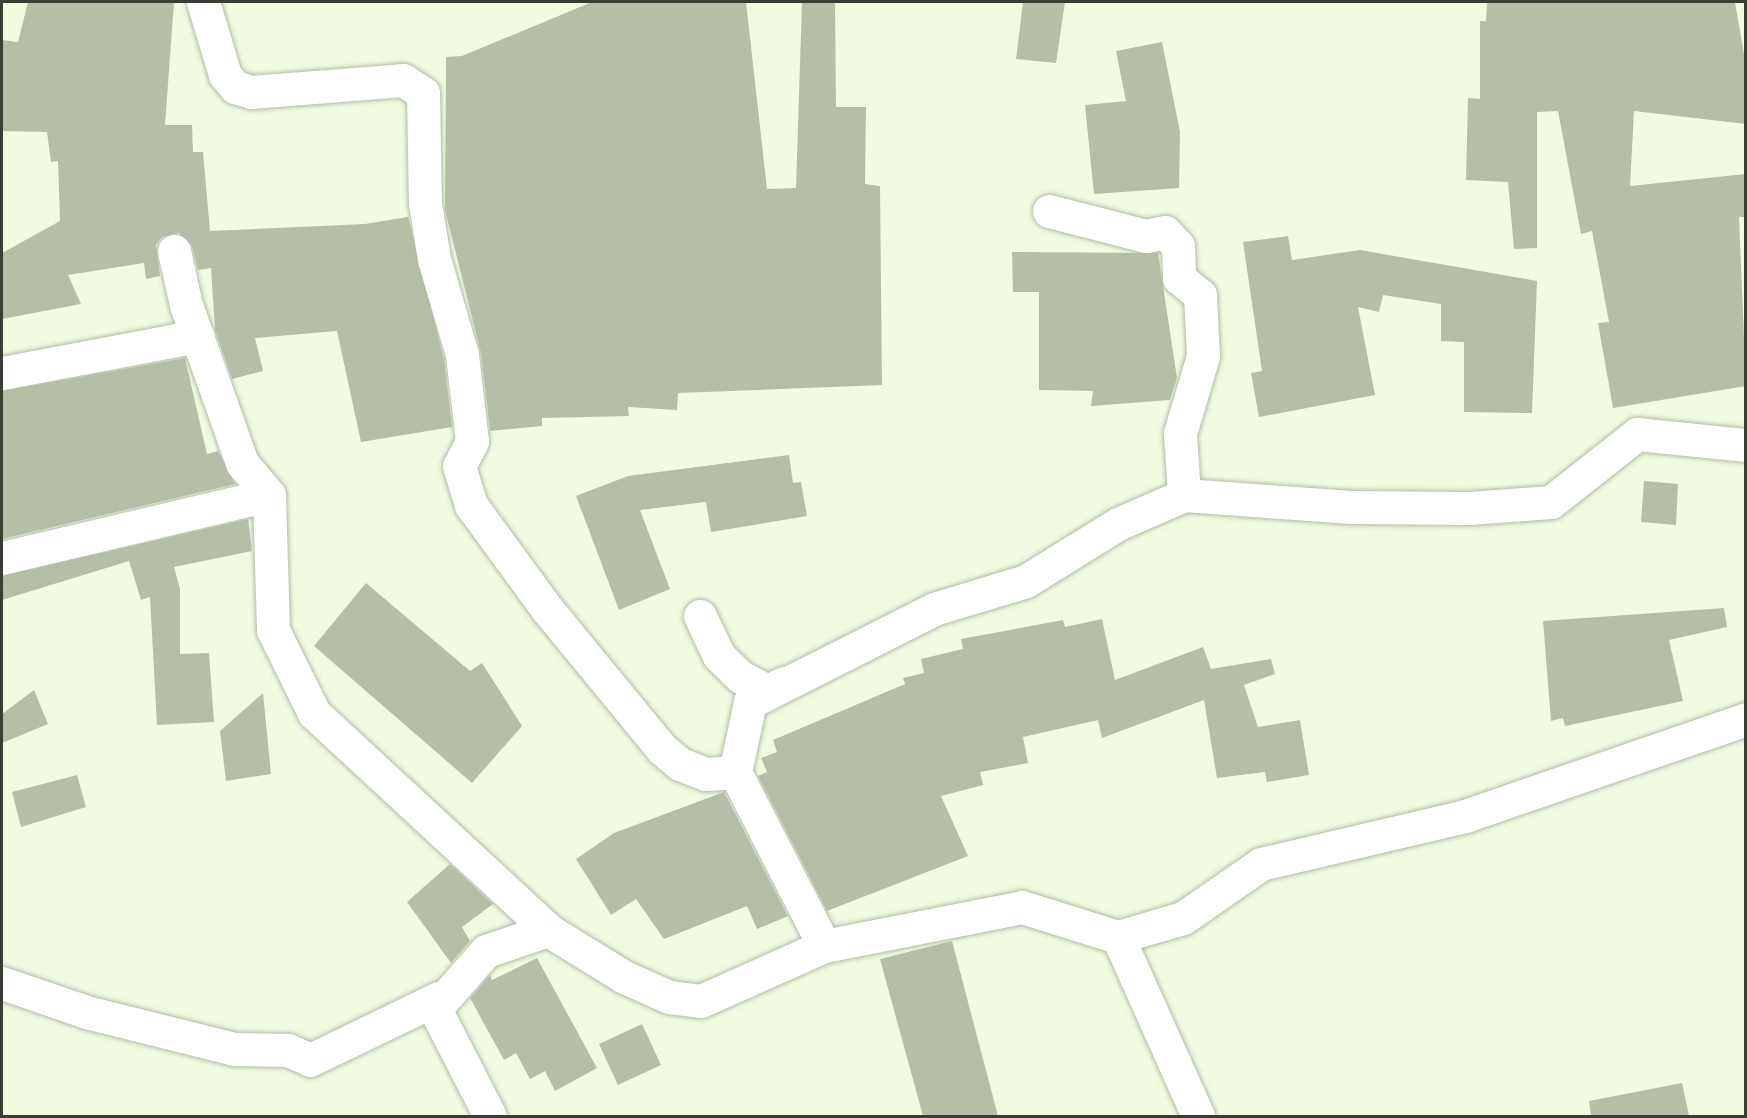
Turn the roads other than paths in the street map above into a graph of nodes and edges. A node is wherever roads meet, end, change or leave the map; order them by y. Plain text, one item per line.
1 (203, 2) edge
2 (1049, 211) dead end
3 (174, 251) dead end
4 (198, 336) junction
5 (2, 373) edge
6 (1746, 445) edge
7 (269, 495) junction
8 (1184, 495) junction
9 (2, 558) edge
10 (700, 616) dead end
11 (848, 652) junction
12 (1746, 719) edge
13 (735, 772) junction
14 (548, 930) junction
15 (1118, 937) junction
16 (824, 946) junction
17 (2, 983) edge
18 (439, 998) junction
19 (490, 1116) edge
20 (1198, 1116) edge

1 - 13 street
2 - 8 street
3 - 4 street
4 - 5 street
4 - 7 street
6 - 8 street
7 - 9 street
7 - 14 street
8 - 11 street
10 - 11 street
11 - 13 street
12 - 15 street
13 - 16 street
14 - 16 street
14 - 18 street
15 - 16 street
15 - 20 street
17 - 18 street
18 - 19 street

